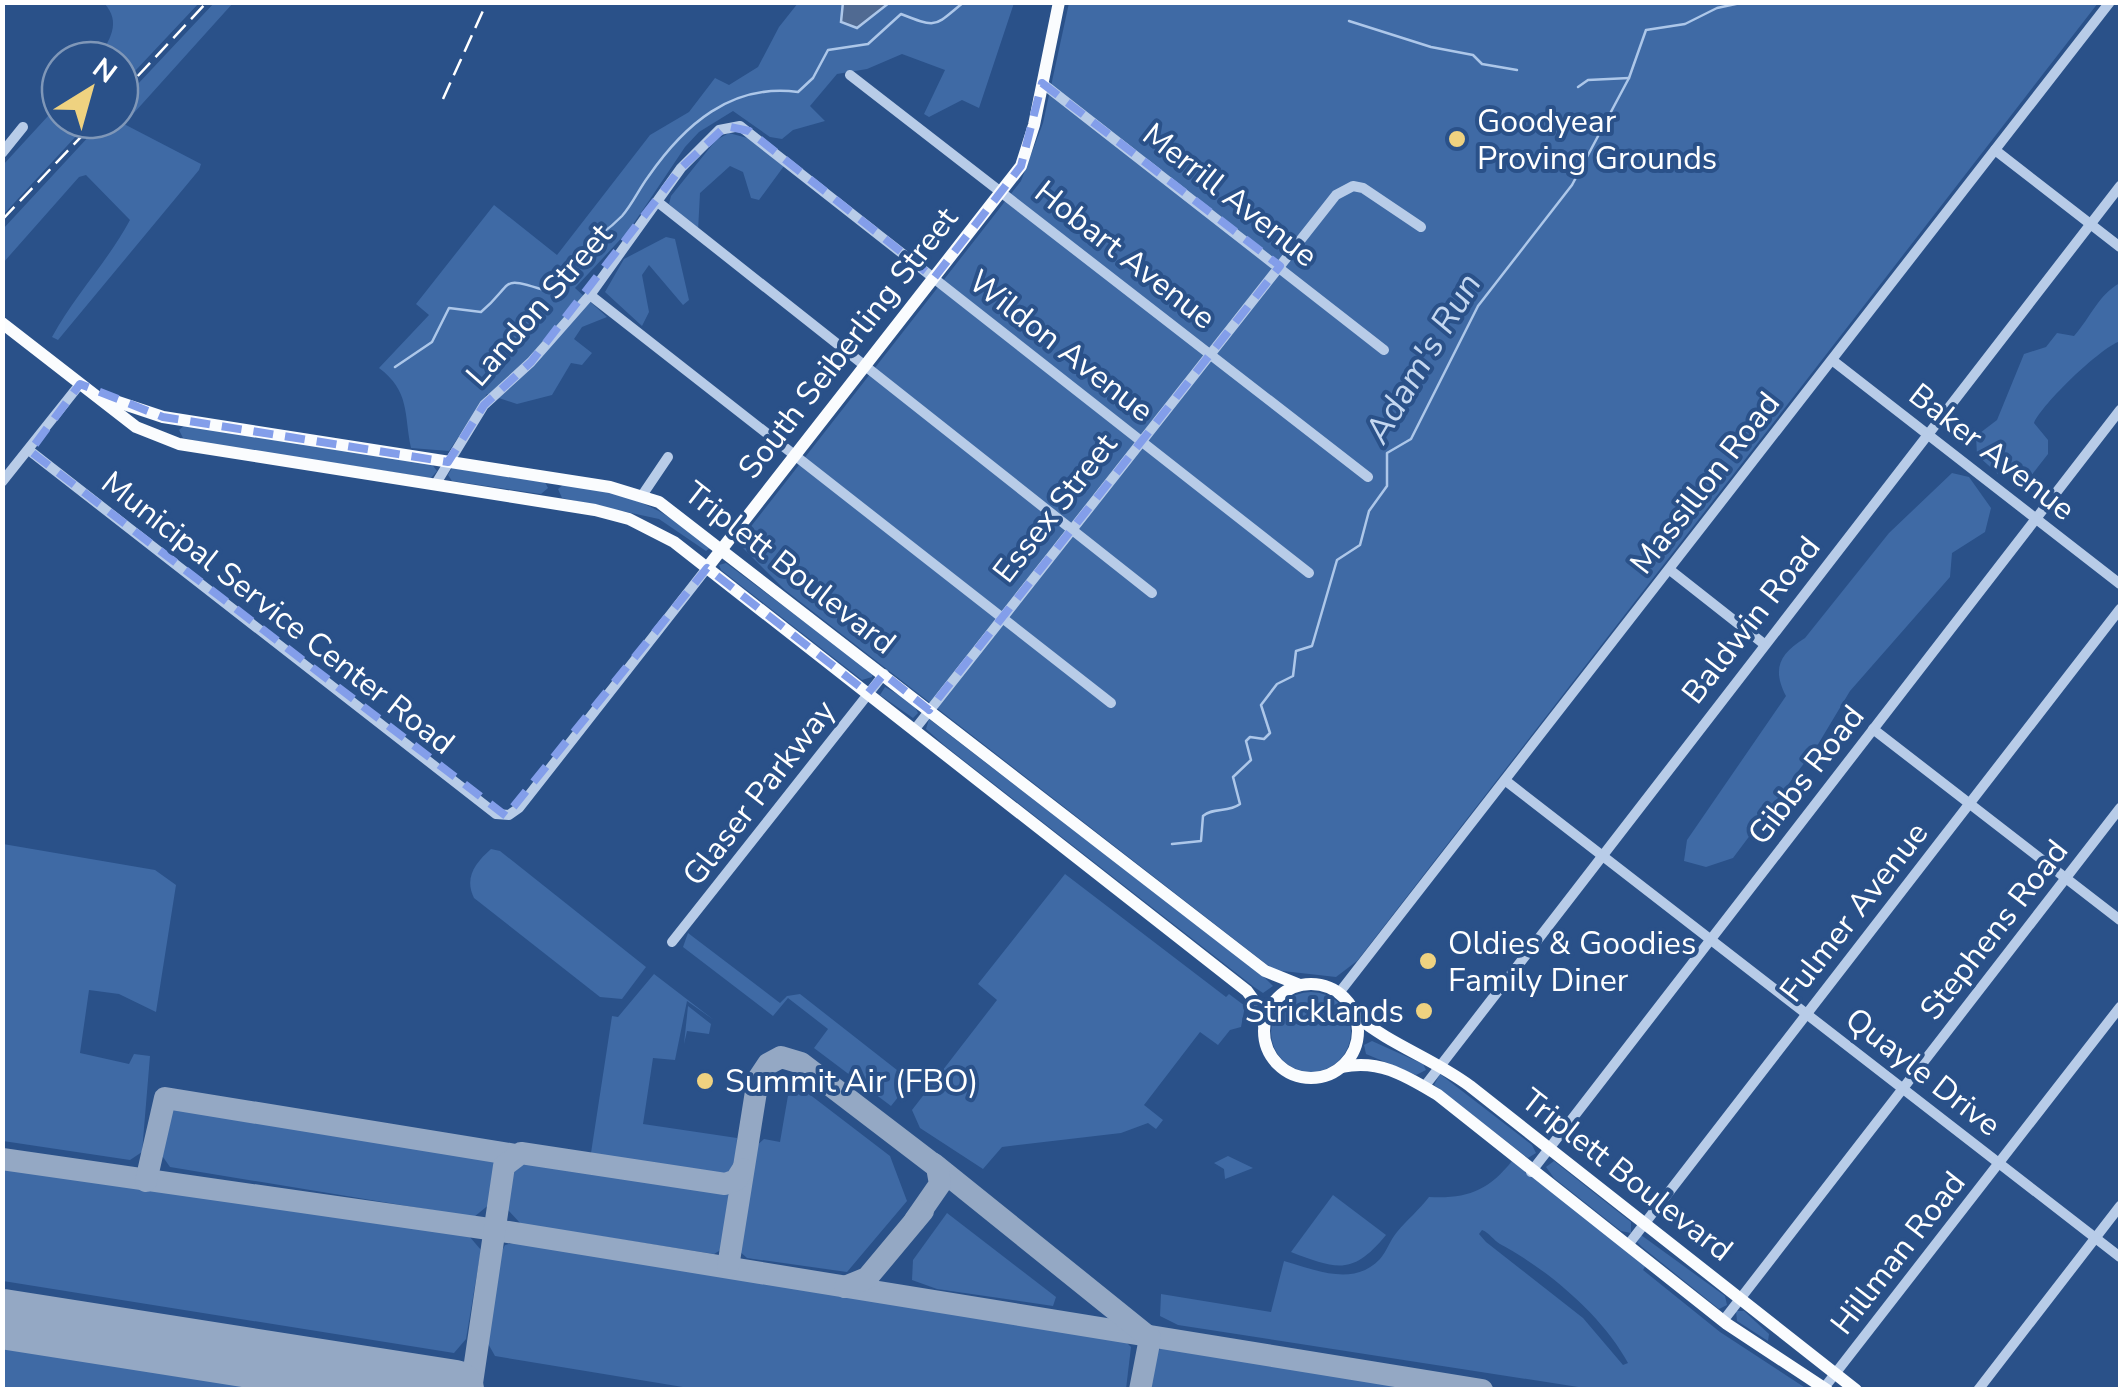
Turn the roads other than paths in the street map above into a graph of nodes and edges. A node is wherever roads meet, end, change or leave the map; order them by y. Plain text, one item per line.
1 (1059, 2) edge
2 (2110, 2) edge
3 (850, 74) dead end
4 (1042, 83) junction
5 (734, 126) joint
6 (23, 127) dead end
7 (1994, 150) junction
8 (2, 153) edge
9 (2120, 186) edge
10 (1003, 190) junction
11 (658, 203) junction
12 (2091, 224) junction
13 (1420, 228) dead end
14 (2120, 247) edge
15 (1280, 266) junction
16 (934, 278) junction
17 (590, 296) junction
18 (2, 322) edge
19 (1384, 350) dead end
20 (1209, 353) junction
21 (1832, 360) junction
22 (865, 367) junction
23 (80, 384) junction
24 (94, 394) junction
25 (2120, 410) edge
26 (1928, 434) junction
27 (1140, 440) junction
28 (30, 451) junction
29 (796, 455) junction
30 (668, 457) dead end
31 (448, 462) junction
32 (1368, 477) dead end
33 (2, 482) edge
34 (435, 485) junction
35 (643, 494) junction
36 (2036, 518) junction
37 (1071, 528) junction
38 (723, 548) junction
39 (707, 568) junction
40 (1670, 570) junction
41 (1309, 573) dead end
42 (2120, 584) edge
43 (1152, 593) dead end
44 (2120, 609) edge
45 (1001, 617) junction
46 (1764, 644) junction
47 (884, 674) junction
48 (868, 693) junction
49 (1111, 704) dead end
50 (930, 710) junction
51 (915, 729) junction
52 (1874, 730) junction
53 (1506, 781) junction
54 (1970, 803) junction
55 (2120, 808) edge
56 (496, 814) joint
57 (1602, 855) junction
58 (2066, 878) junction
59 (2120, 920) edge
60 (1710, 938) junction
61 (672, 942) dead end
62 (1300, 985) junction
63 (1339, 993) junction
64 (2120, 1007) edge
65 (1806, 1013) junction
66 (1356, 1016) junction
67 (1264, 1025) junction
68 (1439, 1063) junction
69 (1342, 1067) junction
70 (1424, 1087) junction
71 (1902, 1089) junction
72 (1548, 1148) junction
73 (1999, 1163) junction
74 (1532, 1172) junction
75 (2120, 1206) edge
76 (1644, 1224) junction
77 (2096, 1238) junction
78 (1628, 1245) junction
79 (2120, 1257) edge
80 (1740, 1299) junction
81 (1723, 1321) junction
82 (1836, 1373) junction
83 (1826, 1388) edge
84 (1856, 1390) edge
85 (1978, 1390) edge

1 - 4 main road, South Seiberling Street
2 - 7 street, Massillon Road
3 - 10 street, Hobart Avenue
4 - 10 main road, South Seiberling Street
4 - 15 street, Merrill Avenue
5 - 11 street, Landon Street
5 - 16 street, Wildon Avenue
6 - 8 street
7 - 12 street
7 - 21 street, Massillon Road
9 - 12 street, Baldwin Road
10 - 16 main road, South Seiberling Street
10 - 20 street, Hobart Avenue
11 - 17 street, Landon Street
11 - 22 street
12 - 14 street
12 - 26 street, Baldwin Road
13 - 15 street, Essex Street
15 - 19 street, Merrill Avenue
15 - 20 street, Essex Street
16 - 22 main road, South Seiberling Street
16 - 27 street, Wildon Avenue
17 - 29 street
17 - 31 street, Landon Street
18 - 23 main road, Triplett Boulevard
20 - 27 street, Essex Street
20 - 32 street, Hobart Avenue
21 - 26 street, Baker Avenue
21 - 40 street, Massillon Road
22 - 29 main road, South Seiberling Street
22 - 37 street
23 - 24 main road, Triplett Boulevard
23 - 28 street
24 - 31 main road, Triplett Boulevard
24 - 34 main road, Triplett Boulevard
25 - 36 street, Gibbs Road
26 - 36 street, Baker Avenue
26 - 46 street, Baldwin Road
27 - 37 street, Essex Street
27 - 41 street, Wildon Avenue
28 - 33 street
28 - 56 street, Municipal Service Center Road
29 - 38 main road, South Seiberling Street
29 - 45 street
30 - 35 street
31 - 34 street, Landon Street
31 - 35 main road, Triplett Boulevard
34 - 39 main road, Triplett Boulevard
35 - 38 main road, Triplett Boulevard
36 - 42 street, Baker Avenue
36 - 52 street, Gibbs Road
37 - 43 street
37 - 45 street, Essex Street
38 - 39 main road, South Seiberling Street
38 - 47 main road, Triplett Boulevard
39 - 48 main road, Triplett Boulevard
39 - 56 street, South Seiberling Street
40 - 46 street
40 - 53 street, Massillon Road
44 - 54 street, Fulmer Avenue
45 - 49 street
45 - 50 street, Essex Street
46 - 57 street, Baldwin Road
47 - 48 street, Glaser Parkway
47 - 50 main road, Triplett Boulevard
48 - 51 main road, Triplett Boulevard
48 - 61 street, Glaser Parkway
50 - 51 street, Essex Street
50 - 62 main road, Triplett Boulevard
51 - 67 main road, Triplett Boulevard
52 - 54 street
52 - 60 street, Gibbs Road
53 - 57 street, Quayle Drive
53 - 63 street, Massillon Road
54 - 58 street
54 - 65 street, Fulmer Avenue
55 - 58 street, Stephens Road
57 - 60 street, Quayle Drive
57 - 68 street, Baldwin Road
58 - 59 street
58 - 71 street, Stephens Road
60 - 65 street, Quayle Drive
60 - 72 street, Gibbs Road
62 - 63 main road
62 - 67 main road
63 - 66 main road
64 - 73 street, Hillman Road
65 - 71 street, Quayle Drive
65 - 76 street, Fulmer Avenue
66 - 68 main road, Triplett Boulevard
66 - 69 main road
67 - 69 main road
68 - 70 street, Baldwin Road
68 - 72 main road, Triplett Boulevard
69 - 70 main road, Triplett Boulevard
70 - 74 main road, Triplett Boulevard
71 - 73 street, Quayle Drive
71 - 80 street, Stephens Road
72 - 74 street, Gibbs Road
72 - 76 main road, Triplett Boulevard
73 - 77 street, Quayle Drive
73 - 82 street, Hillman Road
74 - 78 main road, Triplett Boulevard
75 - 77 street
76 - 78 street, Fulmer Avenue
76 - 80 main road, Triplett Boulevard
77 - 79 street, Quayle Drive
77 - 85 street
78 - 81 main road, Triplett Boulevard
80 - 81 street, Stephens Road
80 - 82 main road, Triplett Boulevard
81 - 83 main road, Triplett Boulevard
82 - 83 street, Hillman Road
82 - 84 main road, Triplett Boulevard

